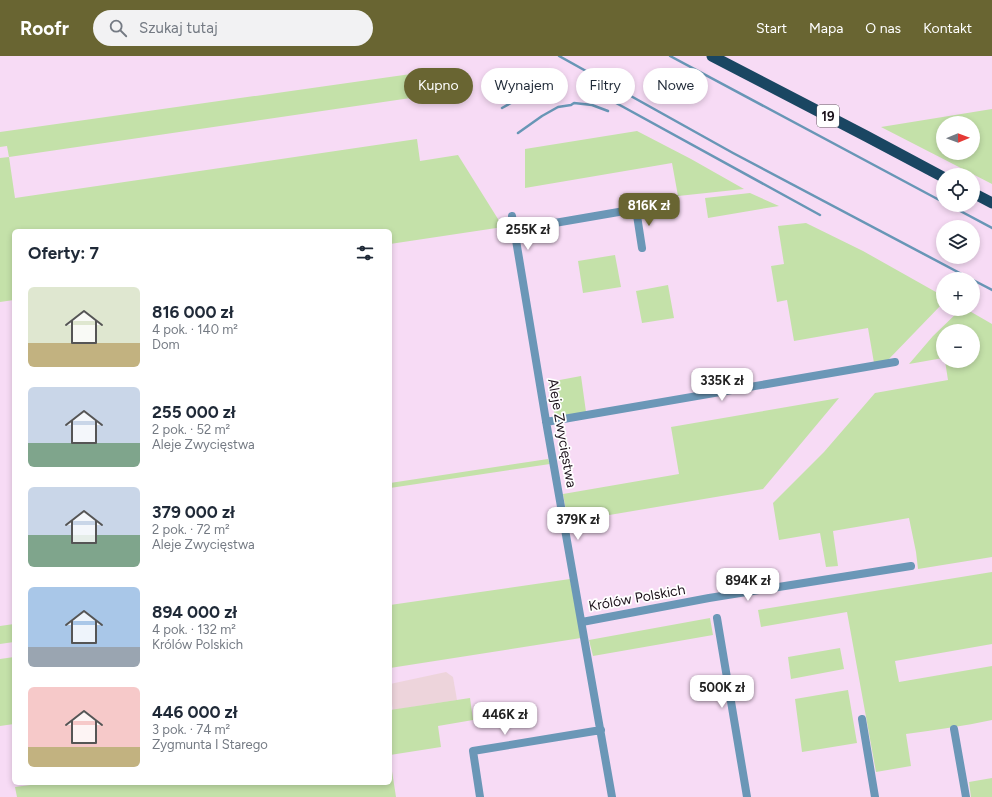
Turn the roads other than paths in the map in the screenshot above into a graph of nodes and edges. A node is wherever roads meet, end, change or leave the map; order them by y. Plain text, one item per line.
1 (712, 56) edge
2 (936, 173) edge
3 (980, 197) edge
4 (992, 203) edge
5 (512, 216) dead end
6 (514, 230) junction
7 (642, 248) dead end
8 (895, 362) dead end
9 (546, 422) junction
10 (911, 566) dead end
11 (717, 618) dead end
12 (582, 622) junction
13 (862, 719) dead end
14 (954, 729) dead end
15 (601, 730) junction
16 (480, 797) edge
17 (612, 797) edge
18 (747, 797) edge
19 (875, 797) edge
20 (966, 797) edge

1 - 2 highway, 19
3 - 4 highway
5 - 6 street, Aleje Zwycięstwa
6 - 7 street
6 - 9 street, Aleje Zwycięstwa
8 - 9 street
9 - 12 street, Aleje Zwycięstwa
10 - 12 street, Królów Polskich
11 - 18 street
12 - 15 street, Aleje Zwycięstwa
13 - 19 street
14 - 20 street
15 - 16 street
15 - 17 street, Aleje Zwycięstwa

